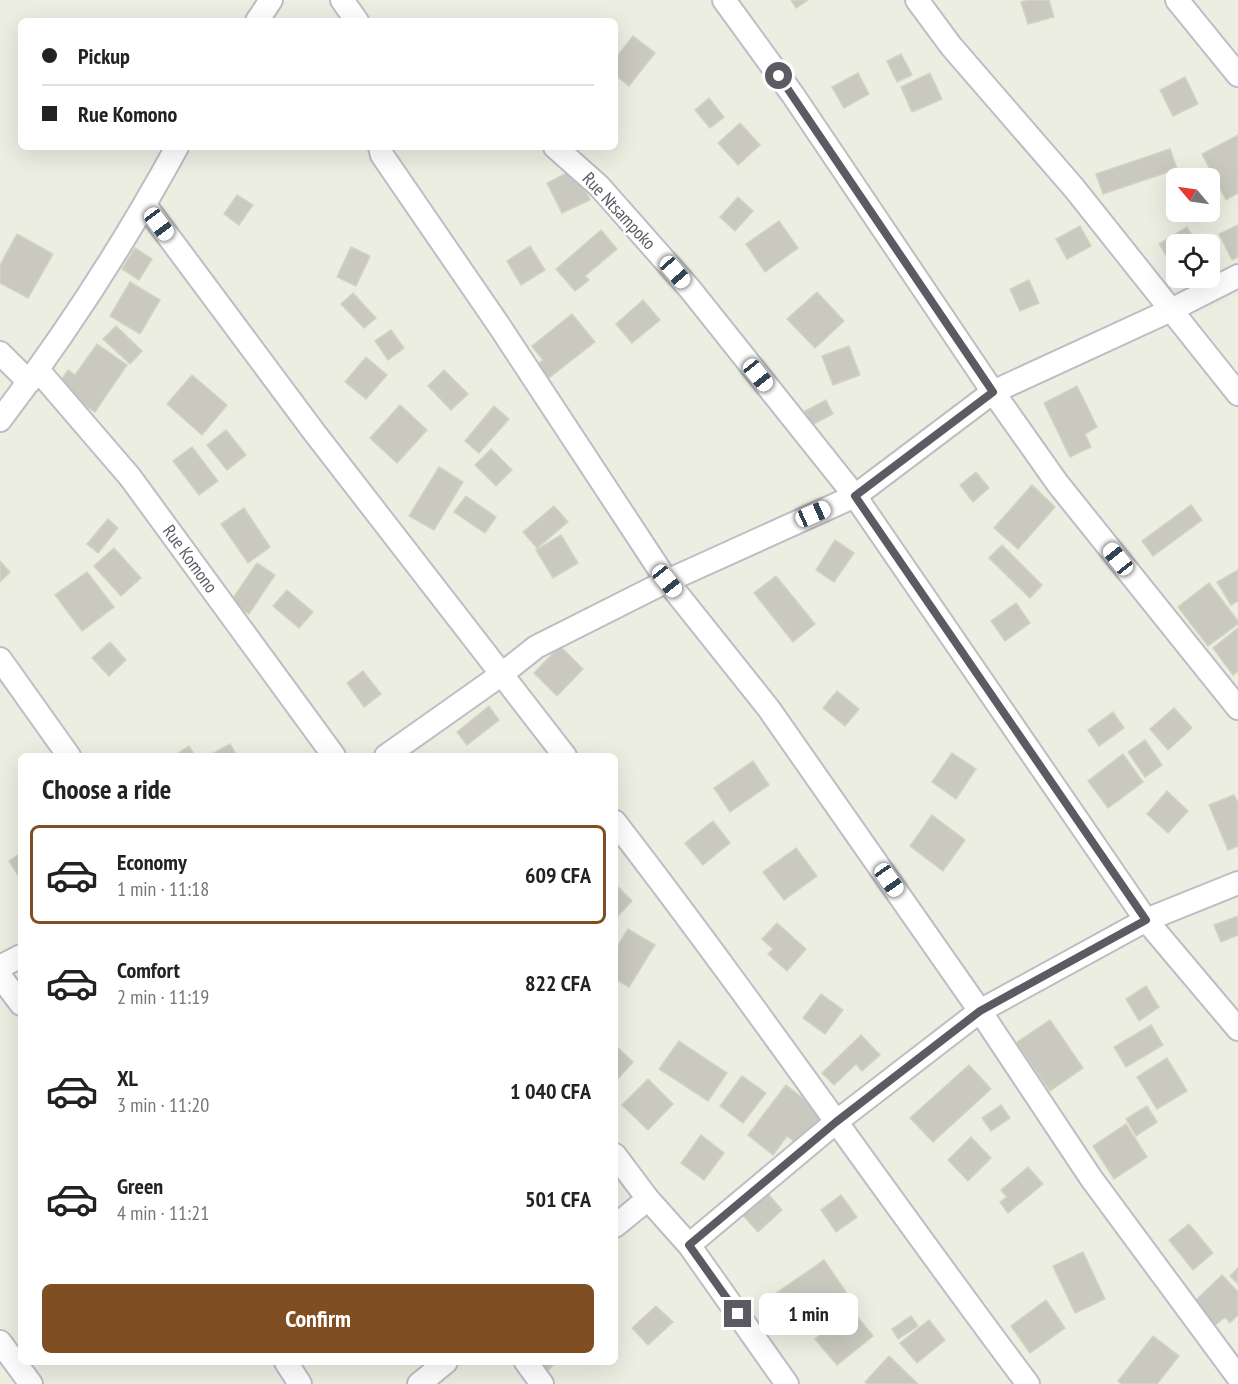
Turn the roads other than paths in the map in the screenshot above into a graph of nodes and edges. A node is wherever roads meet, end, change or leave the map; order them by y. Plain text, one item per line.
1 (271, 0) edge
2 (342, 0) edge
3 (724, 0) edge
4 (917, 0) edge
5 (1177, 0) edge
6 (259, 18) edge
7 (354, 18) edge
8 (1238, 75) edge
9 (175, 150) edge
10 (381, 150) edge
11 (558, 150) edge
12 (146, 205) junction
13 (1238, 276) edge
14 (1171, 310) junction
15 (0, 353) edge
16 (33, 376) junction
17 (993, 392) junction
18 (1238, 393) edge
19 (0, 420) edge
20 (855, 496) junction
21 (667, 581) junction
22 (0, 659) edge
23 (502, 674) junction
24 (1238, 708) edge
25 (67, 753) edge
26 (332, 753) edge
27 (390, 753) edge
28 (563, 753) edge
29 (618, 826) edge
30 (1238, 883) edge
31 (1146, 920) junction
32 (18, 958) edge
33 (0, 967) edge
34 (0, 976) edge
35 (18, 1000) edge
36 (980, 1011) junction
37 (1238, 1029) edge
38 (836, 1122) junction
39 (618, 1159) edge
40 (648, 1199) junction
41 (618, 1224) edge
42 (689, 1245) junction
43 (0, 1342) edge
44 (288, 1365) edge
45 (442, 1365) edge
46 (528, 1365) edge
47 (1238, 1377) edge
48 (31, 1384) edge
49 (300, 1384) edge
50 (419, 1384) edge
51 (542, 1384) edge
52 (787, 1384) edge
53 (1028, 1384) edge

1 - 6 street
2 - 7 street
3 - 17 street
4 - 14 street
5 - 8 street
9 - 12 street
10 - 21 street
11 - 20 street, Rue Ntsampoko
12 - 16 street
12 - 23 street
13 - 14 street
14 - 17 street
14 - 18 street
15 - 16 street, Rue Komono
16 - 19 street
16 - 26 street, Rue Komono
17 - 20 street
17 - 24 street
20 - 21 street
20 - 31 street, Rue Ntsampoko
21 - 23 street
21 - 36 street
22 - 25 street
23 - 27 street
23 - 28 street
29 - 38 street
30 - 31 street
31 - 36 street
31 - 37 street, Rue Ntsampoko
32 - 33 street
34 - 35 street
36 - 38 street
36 - 47 street
38 - 42 street
38 - 53 street
39 - 40 street
40 - 41 street
40 - 42 street
42 - 52 street
43 - 48 street
44 - 49 street
45 - 50 street
46 - 51 street

